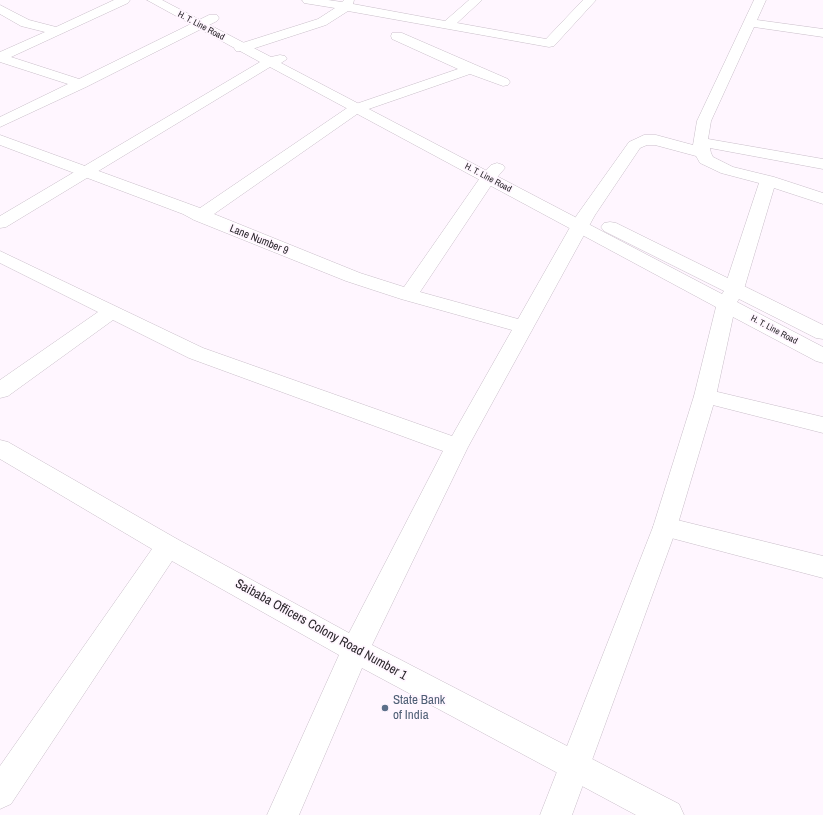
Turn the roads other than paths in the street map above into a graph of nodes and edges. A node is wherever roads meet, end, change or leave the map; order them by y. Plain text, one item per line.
1 (124, 0) edge
2 (153, 0) edge
3 (178, 0) edge
4 (308, 0) edge
5 (476, 0) edge
6 (590, 0) edge
7 (760, 0) edge
8 (348, 3) edge
9 (0, 9) edge
10 (213, 18) junction
11 (751, 23) junction
12 (198, 25) junction
13 (447, 25) junction
14 (57, 31) junction
15 (823, 33) edge
16 (397, 36) dead end
17 (258, 43) junction
18 (241, 48) junction
19 (0, 57) edge
20 (285, 57) junction
21 (269, 62) junction
22 (470, 69) junction
23 (503, 82) dead end
24 (81, 84) junction
25 (372, 103) junction
26 (355, 109) junction
27 (0, 123) edge
28 (0, 140) edge
29 (701, 147) junction
30 (823, 164) edge
31 (86, 172) junction
32 (493, 173) junction
33 (768, 180) junction
34 (823, 198) edge
35 (200, 216) junction
36 (582, 221) junction
37 (0, 223) edge
38 (0, 256) edge
39 (408, 294) junction
40 (730, 297) junction
41 (113, 311) junction
42 (522, 326) junction
43 (823, 333) edge
44 (823, 356) edge
45 (0, 391) edge
46 (705, 396) junction
47 (823, 425) edge
48 (457, 447) junction
49 (1, 451) edge
50 (665, 527) junction
51 (168, 546) junction
52 (823, 567) edge
53 (355, 650) junction
54 (574, 766) junction
55 (0, 793) edge
56 (283, 815) edge
57 (556, 815) edge
58 (668, 815) edge

1 - 14 street
2 - 12 street, H. T. Line Road
3 - 10 street, H. T. Line Road
4 - 8 street
5 - 13 street
6 - 13 street
7 - 11 street
8 - 13 street
8 - 17 street
9 - 14 street
10 - 12 street
10 - 17 street, H. T. Line Road
11 - 15 street
11 - 29 street
12 - 18 street, H. T. Line Road
12 - 24 street
14 - 19 street
16 - 22 street
17 - 18 street
17 - 20 street, H. T. Line Road
18 - 21 street, H. T. Line Road
19 - 24 street
20 - 21 street
20 - 25 street, H. T. Line Road
21 - 26 street, H. T. Line Road
21 - 31 street
22 - 23 street
22 - 25 street
24 - 27 street
25 - 26 street
25 - 32 street, H. T. Line Road
26 - 32 street, H. T. Line Road
26 - 35 street
28 - 31 street, Lane Number 9
29 - 30 street
29 - 33 street
29 - 36 street
31 - 35 street, Lane Number 9
31 - 37 street
32 - 36 street, H. T. Line Road
32 - 39 street
33 - 34 street
33 - 40 street
35 - 39 street, Lane Number 9
36 - 40 street, H. T. Line Road
36 - 42 street
38 - 41 street
39 - 42 street, Lane Number 9
40 - 43 street, H. T. Line Road
40 - 44 street, H. T. Line Road
40 - 46 street
41 - 45 street
41 - 48 street
42 - 48 street
46 - 47 street
46 - 50 street
48 - 53 street
49 - 51 street, Saibaba Officers Colony Road Number 1
50 - 52 street
50 - 54 street
51 - 53 street, Saibaba Officers Colony Road Number 1
51 - 55 street
53 - 54 street, Saibaba Officers Colony Road Number 1
53 - 56 street
54 - 57 street
54 - 58 street, Saibaba Officers Colony Road Number 1

